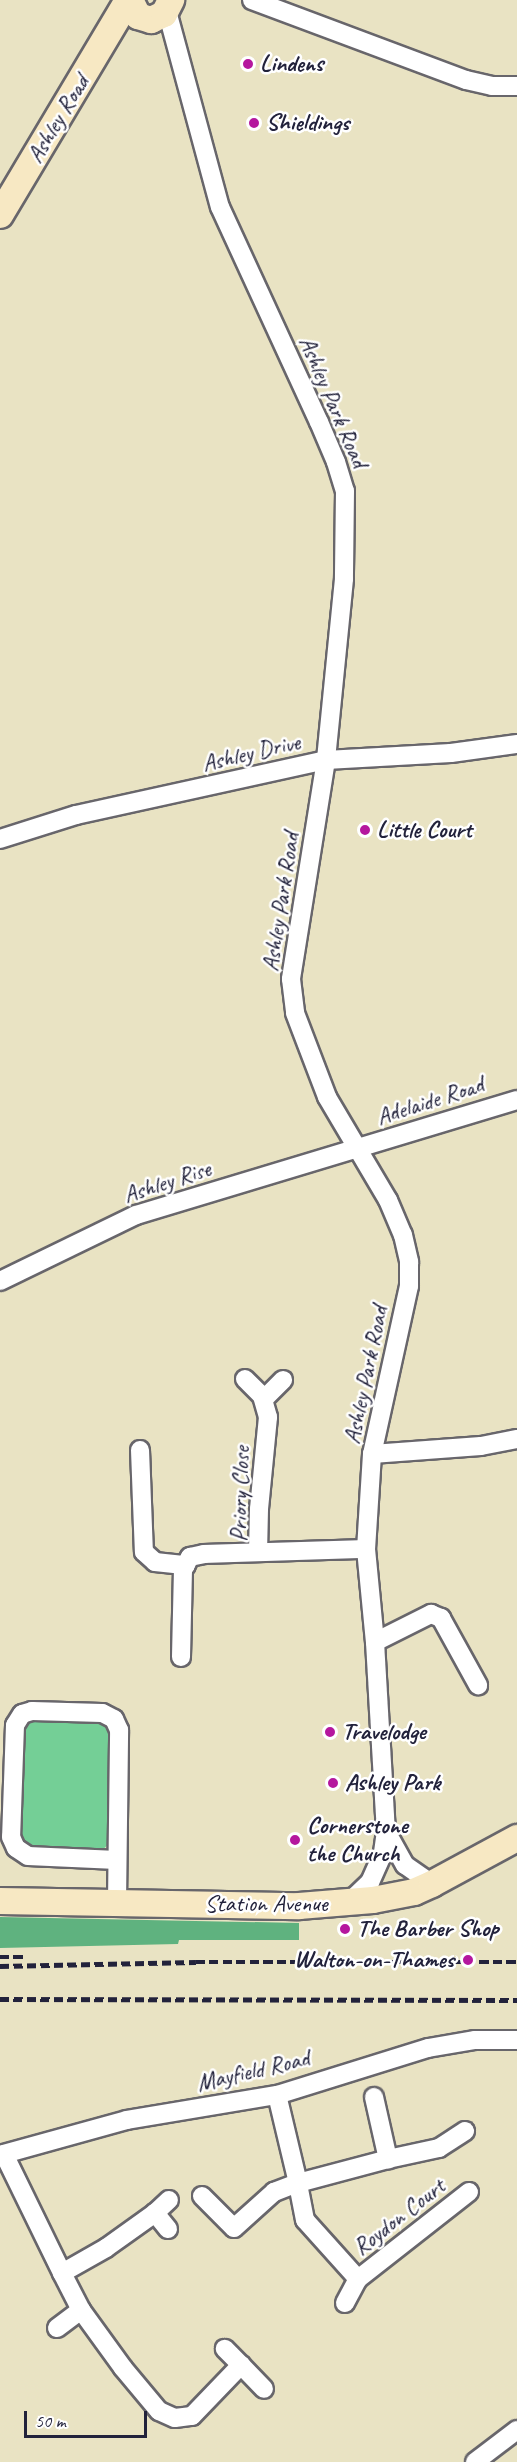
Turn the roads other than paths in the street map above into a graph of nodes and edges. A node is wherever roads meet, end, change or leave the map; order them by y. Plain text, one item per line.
1 (252, 0) edge
2 (154, 6) edge
3 (517, 86) edge
4 (0, 215) edge
5 (517, 744) edge
6 (326, 760) junction
7 (0, 839) edge
8 (517, 1100) edge
9 (357, 1149) junction
10 (0, 1281) edge
11 (245, 1379) dead end
12 (283, 1380) dead end
13 (264, 1399) junction
14 (517, 1439) edge
15 (140, 1450) dead end
16 (372, 1454) junction
17 (366, 1549) junction
18 (258, 1552) junction
19 (186, 1565) junction
20 (375, 1642) junction
21 (181, 1658) dead end
22 (478, 1685) dead end
23 (386, 1831) junction
24 (517, 1838) edge
25 (117, 1860) junction
26 (432, 1884) junction
27 (0, 1901) edge
28 (117, 1903) junction
29 (348, 1903) junction
30 (517, 2040) edge
31 (277, 2095) junction
32 (374, 2097) dead end
33 (465, 2131) dead end
34 (2, 2155) edge
35 (388, 2159) junction
36 (298, 2183) junction
37 (469, 2192) dead end
38 (202, 2196) dead end
39 (169, 2200) dead end
40 (155, 2213) junction
41 (168, 2229) dead end
42 (62, 2273) junction
43 (358, 2279) junction
44 (345, 2303) dead end
45 (81, 2310) junction
46 (57, 2328) dead end
47 (225, 2349) dead end
48 (241, 2365) junction
49 (264, 2389) dead end
50 (517, 2430) edge
51 (475, 2462) edge

1 - 3 street
2 - 4 street, Ashley Road
2 - 6 street, Ashley Park Road
5 - 6 street, Ashley Drive
6 - 7 street, Ashley Drive
6 - 9 street, Ashley Park Road
8 - 9 street, Adelaide Road
9 - 10 street, Ashley Rise
9 - 16 street, Ashley Park Road
11 - 13 street
12 - 13 street
13 - 18 street, Priory Close
14 - 16 street
15 - 19 street
16 - 17 street, Ashley Park Road
17 - 18 street, Priory Close
17 - 20 street, Ashley Park Road
18 - 19 street
19 - 21 street
20 - 22 street
20 - 23 street, Ashley Park Road
23 - 26 street, Ashley Park Road
23 - 29 street, Ashley Park Road
24 - 26 street, Station Avenue
25 - 25 street
25 - 28 street
26 - 29 street, Station Avenue
27 - 28 street, Station Avenue
28 - 29 street, Station Avenue
30 - 31 street, Mayfield Road
31 - 34 street, Mayfield Road
31 - 36 street, Roydon Court
32 - 35 street
33 - 35 street, Roydon Court
34 - 42 street
35 - 36 street, Roydon Court
36 - 38 street, Roydon Court
36 - 43 street, Roydon Court
37 - 43 street, Roydon Court
39 - 40 street
40 - 41 street
40 - 42 street
42 - 45 street
43 - 44 street, Roydon Court
45 - 46 street
45 - 48 street
47 - 48 street
48 - 49 street
50 - 51 street

